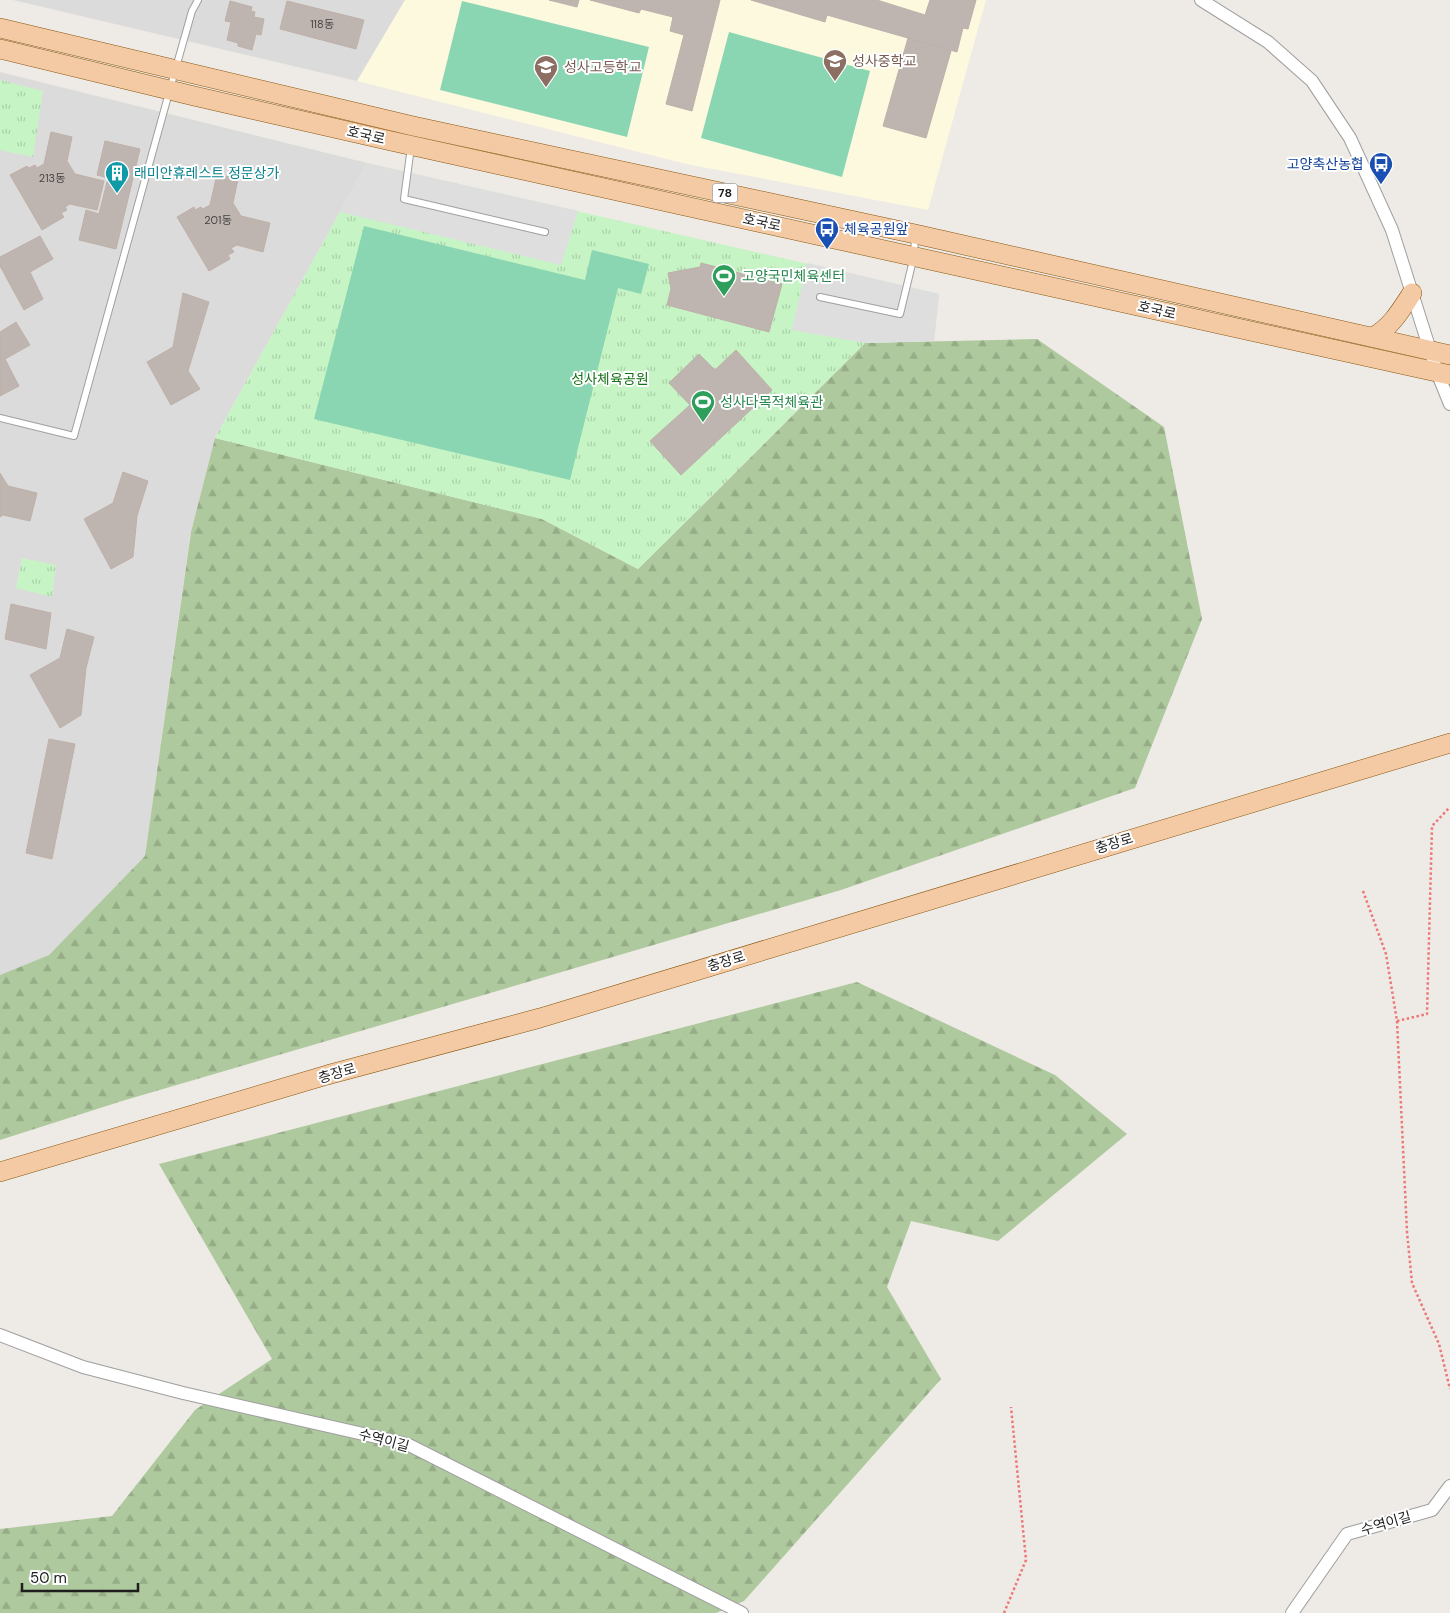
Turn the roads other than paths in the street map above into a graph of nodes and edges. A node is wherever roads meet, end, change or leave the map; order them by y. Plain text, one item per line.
1 (198, 0) edge
2 (1201, 0) edge
3 (0, 28) edge
4 (0, 49) edge
5 (175, 70) junction
6 (170, 90) junction
7 (413, 126) junction
8 (411, 145) junction
9 (545, 232) dead end
10 (915, 234) junction
11 (914, 256) junction
12 (1412, 293) junction
13 (820, 297) dead end
14 (1374, 337) junction
15 (1430, 350) junction
16 (1450, 355) edge
17 (1443, 373) edge
18 (1450, 404) edge
19 (0, 418) edge
20 (1450, 743) edge
21 (0, 1172) edge
22 (0, 1335) edge
23 (1450, 1486) edge
24 (742, 1613) edge
25 (1292, 1613) edge

1 - 5 lane
2 - 12 street
3 - 5 main road, 호국로 / 78
4 - 6 main road, 호국로 / 78
5 - 6 lane
5 - 7 main road, 호국로 / 78
6 - 8 main road, 호국로 / 78
6 - 19 lane
7 - 8 lane
7 - 10 main road, 호국로 / 78
8 - 9 lane
8 - 11 main road, 호국로 / 78
10 - 11 lane
10 - 14 main road, 호국로 / 78
11 - 13 lane
11 - 17 main road, 호국로 / 78
12 - 14 main road
12 - 15 street
14 - 15 main road, 호국로 / 78
15 - 16 main road, 호국로 / 78
15 - 17 street
17 - 18 street
20 - 21 main road, 충장로
22 - 24 street, 수역이길
23 - 25 street, 수역이길

